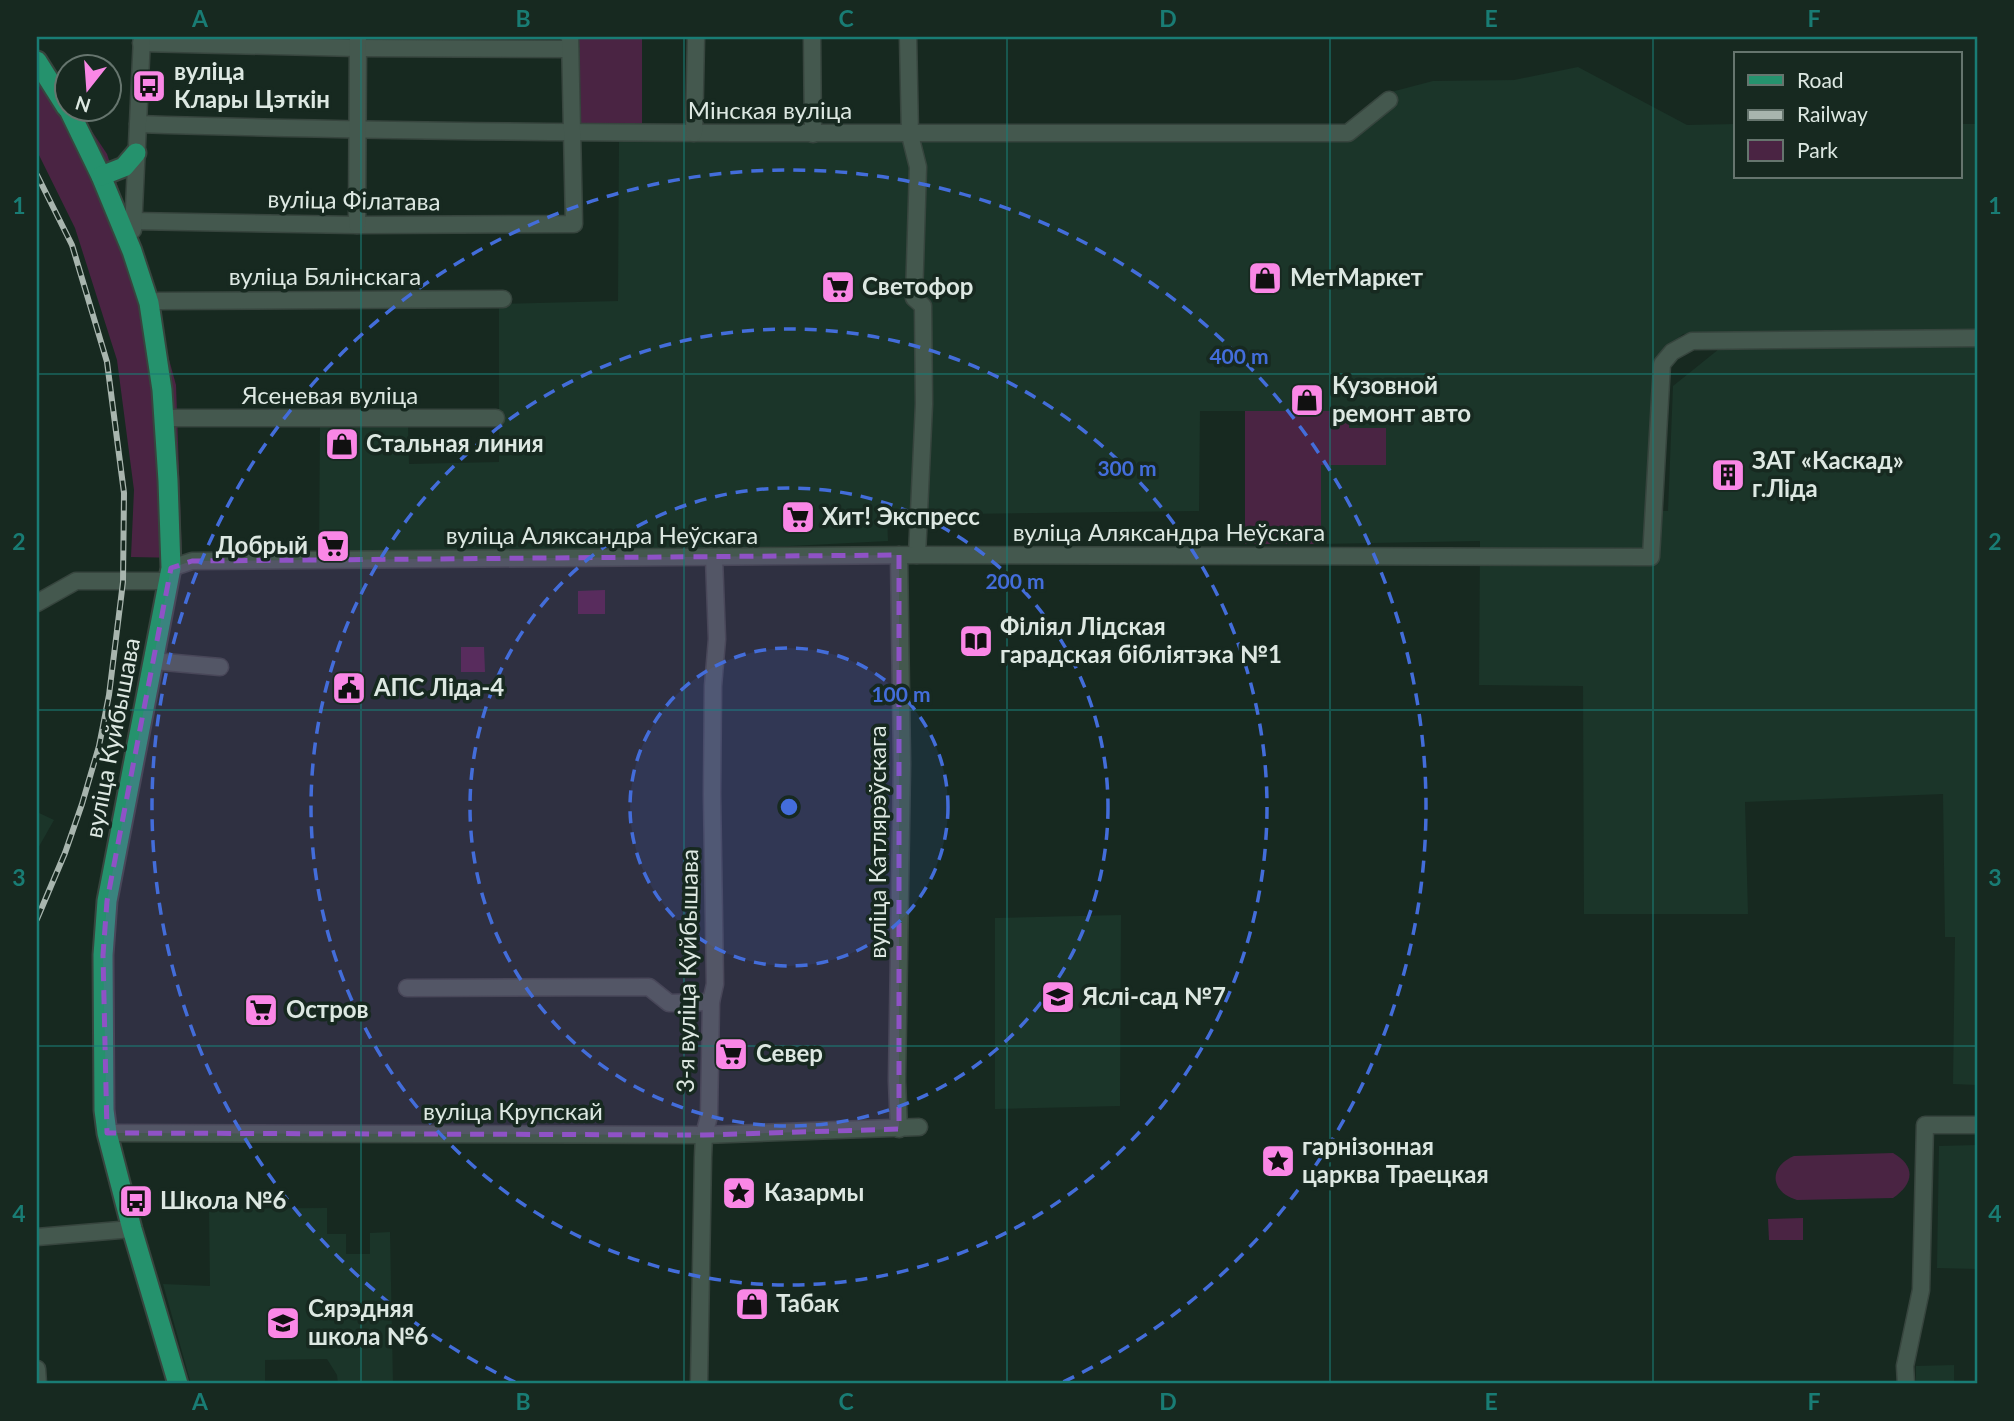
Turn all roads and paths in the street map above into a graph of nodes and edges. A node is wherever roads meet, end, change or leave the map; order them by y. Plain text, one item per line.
1 (696, 37) edge
2 (813, 37) edge
3 (908, 37) edge
4 (141, 40) edge
5 (357, 42) edge
6 (570, 43) edge
7 (37, 61) edge
8 (52, 84) edge
9 (1389, 100) dead end
10 (74, 122) edge
11 (138, 124) junction
12 (355, 131) junction
13 (572, 132) junction
14 (695, 133) junction
15 (813, 134) junction
16 (910, 135) junction
17 (136, 153) junction
18 (101, 176) junction
19 (133, 221) junction
20 (357, 225) junction
21 (132, 251) junction
22 (503, 299) dead end
23 (149, 303) junction
24 (1977, 338) edge
25 (163, 418) junction
26 (496, 418) dead end
27 (899, 555) junction
28 (917, 555) junction
29 (714, 558) junction
30 (169, 574) junction
31 (37, 603) edge
32 (153, 660) junction
33 (220, 667) dead end
34 (407, 988) dead end
35 (711, 1002) junction
36 (1977, 1125) edge
37 (919, 1128) dead end
38 (899, 1129) junction
39 (107, 1133) junction
40 (704, 1135) junction
41 (132, 1229) junction
42 (37, 1237) edge
43 (37, 1369) edge
44 (38, 1384) edge
45 (178, 1384) edge
46 (699, 1384) edge
47 (1906, 1384) edge

1 - 14 street
2 - 15 street
3 - 16 street
4 - 5 street
4 - 11 street
5 - 6 street
5 - 12 street
6 - 13 street
7 - 8 main road, вуліца Куйбышава
9 - 16 street, Мінская вуліца
10 - 18 main road, вуліца Куйбышава
11 - 12 street, Мінская вуліца
11 - 17 street
12 - 13 street, Мінская вуліца
12 - 20 street
13 - 14 street, Мінская вуліца
13 - 20 street, вуліца Філатава
14 - 15 street, Мінская вуліца
15 - 16 street, Мінская вуліца
16 - 28 street
17 - 18 main road
17 - 19 street
18 - 21 main road, вуліца Куйбышава
19 - 20 street, вуліца Філатава
19 - 21 street
21 - 23 main road, вуліца Куйбышава
22 - 23 street, вуліца Бялінскага
23 - 25 main road, вуліца Куйбышава
24 - 28 street, вуліца Аляксандра Неўскага
25 - 26 street, Ясеневая вуліца
25 - 30 main road, вуліца Куйбышава
27 - 28 street, вуліца Аляксандра Неўскага
27 - 29 street, вуліца Аляксандра Неўскага
27 - 38 street, вуліца Катлярэўскага
29 - 30 street, вуліца Аляксандра Неўскага
29 - 35 street, 3-я вуліца Куйбышава
30 - 31 street, вуліца Аляксандра Неўскага
30 - 32 main road, вуліца Куйбышава
32 - 33 street
32 - 39 main road, вуліца Куйбышава
34 - 35 street
35 - 40 street, 3-я вуліца Куйбышава
36 - 47 street
37 - 38 street, вуліца Крупскай
38 - 40 street, вуліца Крупскай
39 - 40 street, вуліца Крупскай
39 - 41 main road, вуліца Куйбышава
40 - 46 street, 3-я вуліца Куйбышава
41 - 42 street
41 - 45 main road, вуліца Куйбышава
43 - 44 street

